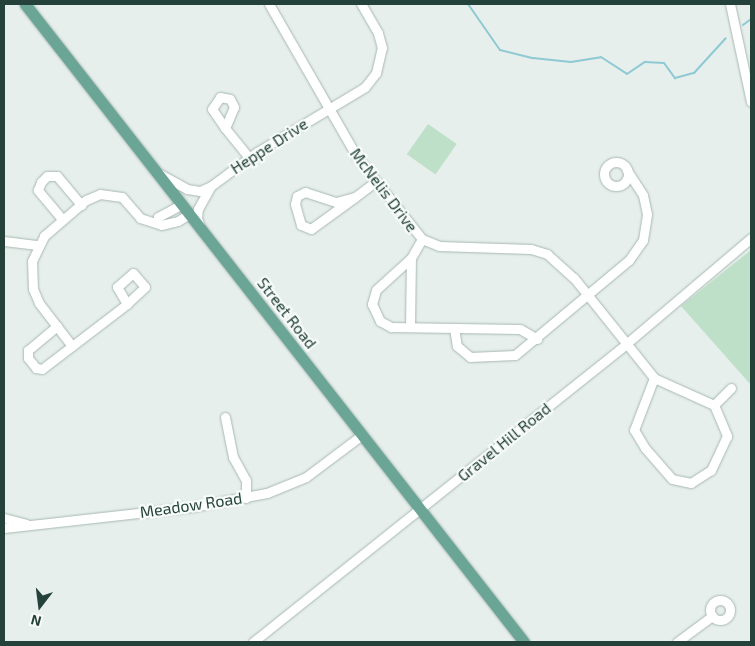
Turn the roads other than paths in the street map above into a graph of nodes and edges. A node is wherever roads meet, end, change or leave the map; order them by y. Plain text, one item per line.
1 (25, 4) edge
2 (268, 4) edge
3 (361, 4) edge
4 (730, 4) edge
5 (751, 102) edge
6 (328, 109) junction
7 (225, 128) dead end
8 (249, 158) junction
9 (627, 170) dead end
10 (156, 171) junction
11 (376, 181) junction
12 (211, 186) junction
13 (355, 197) junction
14 (182, 204) junction
15 (80, 205) junction
16 (190, 214) junction
17 (62, 219) junction
18 (157, 222) junction
19 (202, 230) junction
20 (751, 238) edge
21 (422, 239) junction
22 (4, 241) edge
23 (38, 244) junction
24 (411, 258) junction
25 (588, 295) junction
26 (127, 304) dead end
27 (57, 326) junction
28 (410, 327) junction
29 (454, 328) junction
30 (537, 339) junction
31 (626, 344) junction
32 (72, 346) junction
33 (654, 378) junction
34 (731, 388) dead end
35 (714, 405) junction
36 (225, 417) dead end
37 (362, 435) junction
38 (246, 498) junction
39 (421, 510) junction
40 (4, 518) edge
41 (31, 526) junction
42 (4, 528) edge
43 (712, 616) dead end
44 (253, 642) edge
45 (524, 642) edge
46 (677, 642) edge

1 - 10 main road, Street Road
2 - 6 street, McNelis Drive
3 - 6 street, Heppe Drive
4 - 5 street
6 - 8 street, Heppe Drive
6 - 11 street, McNelis Drive
7 - 8 street
8 - 12 street, Heppe Drive
9 - 25 street
10 - 12 street, Heppe Drive
10 - 14 main road, Street Road
11 - 13 street
11 - 21 street, McNelis Drive
12 - 19 street, Heppe Drive
13 - 13 street
14 - 16 main road, Street Road
14 - 18 street
15 - 17 street
15 - 17 street
15 - 18 street
16 - 18 street
16 - 19 main road, Street Road
17 - 23 street
19 - 37 main road, Street Road
20 - 31 street, Gravel Hill Road
21 - 24 street
21 - 25 street, McNelis Drive
22 - 23 street
23 - 27 street
24 - 28 street
24 - 28 street
25 - 30 street
25 - 31 street, McNelis Drive
26 - 32 street
27 - 32 street
27 - 32 street
28 - 29 street
29 - 30 street
29 - 30 street
31 - 33 street, McNelis Drive
31 - 39 street, Gravel Hill Road
33 - 35 street
33 - 35 street
34 - 35 street
36 - 38 street
37 - 38 street, Meadow Road
37 - 39 main road, Street Road
38 - 41 street, Meadow Road
39 - 44 street, Gravel Hill Road
39 - 45 main road, Street Road
40 - 41 street
41 - 42 street, Meadow Road
43 - 46 street

